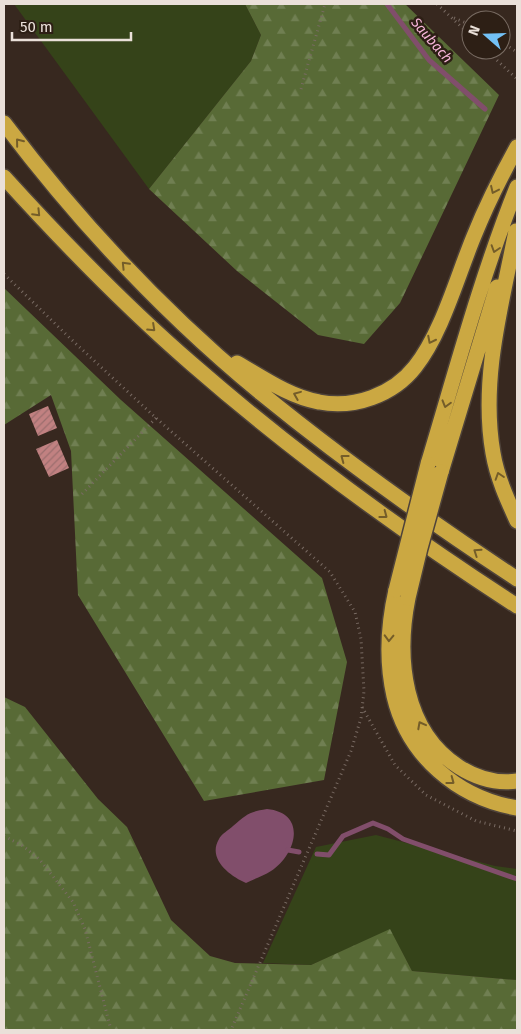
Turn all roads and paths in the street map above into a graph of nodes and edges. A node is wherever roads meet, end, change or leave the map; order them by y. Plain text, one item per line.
1 (325, 4) edge
2 (437, 4) edge
3 (451, 17) junction
4 (461, 21) edge
5 (461, 26) edge
6 (497, 60) edge
7 (517, 78) edge
8 (302, 88) dead end
9 (4, 123) edge
10 (517, 147) edge
11 (4, 177) edge
12 (517, 186) edge
13 (517, 229) edge
14 (4, 274) edge
15 (210, 348) junction
16 (156, 418) junction
17 (434, 468) junction
18 (82, 494) dead end
19 (517, 521) edge
20 (517, 579) edge
21 (477, 580) junction
22 (402, 594) junction
23 (517, 606) edge
24 (517, 616) edge
25 (517, 781) edge
26 (517, 808) edge
27 (4, 836) edge
28 (111, 1030) edge
29 (231, 1030) edge

1 - 8 path
2 - 3 path
3 - 4 path
3 - 5 path
6 - 7 path
15 -> 9 highway
10 -> 15 highway
11 -> 21 highway
12 -> 17 highway
13 - 17 highway
19 -> 13 highway
14 - 16 path
20 -> 15 highway
16 - 18 path
16 - 29 path
17 - 22 highway, bridge
21 - 23 highway
21 - 24 highway
25 -> 22 highway
22 -> 26 highway
27 - 28 path

